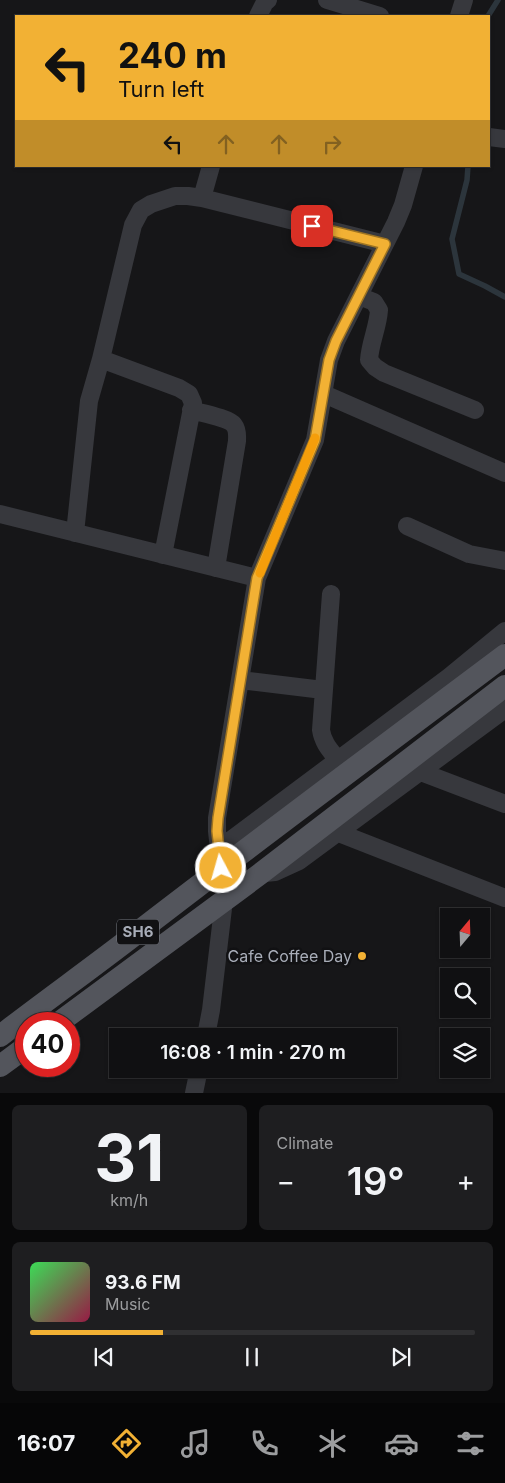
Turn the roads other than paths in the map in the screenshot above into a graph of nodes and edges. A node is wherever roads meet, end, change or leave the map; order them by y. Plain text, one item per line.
1 (268, 0) edge
2 (327, 0) edge
3 (464, 0) edge
4 (258, 15) edge
5 (377, 15) edge
6 (459, 15) edge
7 (490, 137) edge
8 (505, 138) edge
9 (211, 167) edge
10 (414, 167) edge
11 (202, 198) junction
12 (385, 244) junction
13 (359, 296) junction
14 (101, 359) junction
15 (324, 394) junction
16 (192, 410) junction
17 (475, 410) dead end
18 (505, 473) edge
19 (0, 514) edge
20 (407, 526) dead end
21 (75, 533) junction
22 (163, 555) junction
23 (505, 561) edge
24 (216, 568) junction
25 (257, 578) junction
26 (331, 594) dead end
27 (505, 631) edge
28 (505, 655) edge
29 (240, 680) junction
30 (505, 686) edge
31 (324, 690) junction
32 (505, 709) edge
33 (338, 760) junction
34 (421, 772) junction
35 (505, 804) edge
36 (339, 833) junction
37 (220, 859) junction
38 (260, 874) junction
39 (505, 898) edge
40 (224, 900) junction
41 (74, 1012) edge
42 (208, 1028) edge
43 (0, 1036) edge
44 (15, 1055) edge
45 (0, 1066) edge
46 (197, 1078) edge
47 (194, 1093) edge

1 - 4 street
2 - 5 street
3 - 6 street
7 - 8 street
9 - 11 street
10 - 12 street
11 - 12 street
11 - 14 street
12 - 13 street
13 - 15 street
13 - 17 street
14 - 16 street
14 - 21 street
15 - 18 street
15 - 25 street
16 - 22 street
16 - 24 street
19 - 21 street
20 - 23 street
21 - 22 street
22 - 24 street
24 - 25 street
25 - 29 street
26 - 31 street
27 - 33 street
28 - 37 main road, SH6
29 - 31 street
29 - 37 street
30 - 38 main road, SH6
31 - 33 street
32 - 34 street
33 - 37 street
34 - 35 street
34 - 36 street
36 - 38 street
36 - 39 street
37 - 43 main road, SH6
38 - 40 main road, SH6
40 - 41 main road, SH6
40 - 42 street
44 - 45 main road
46 - 47 street

